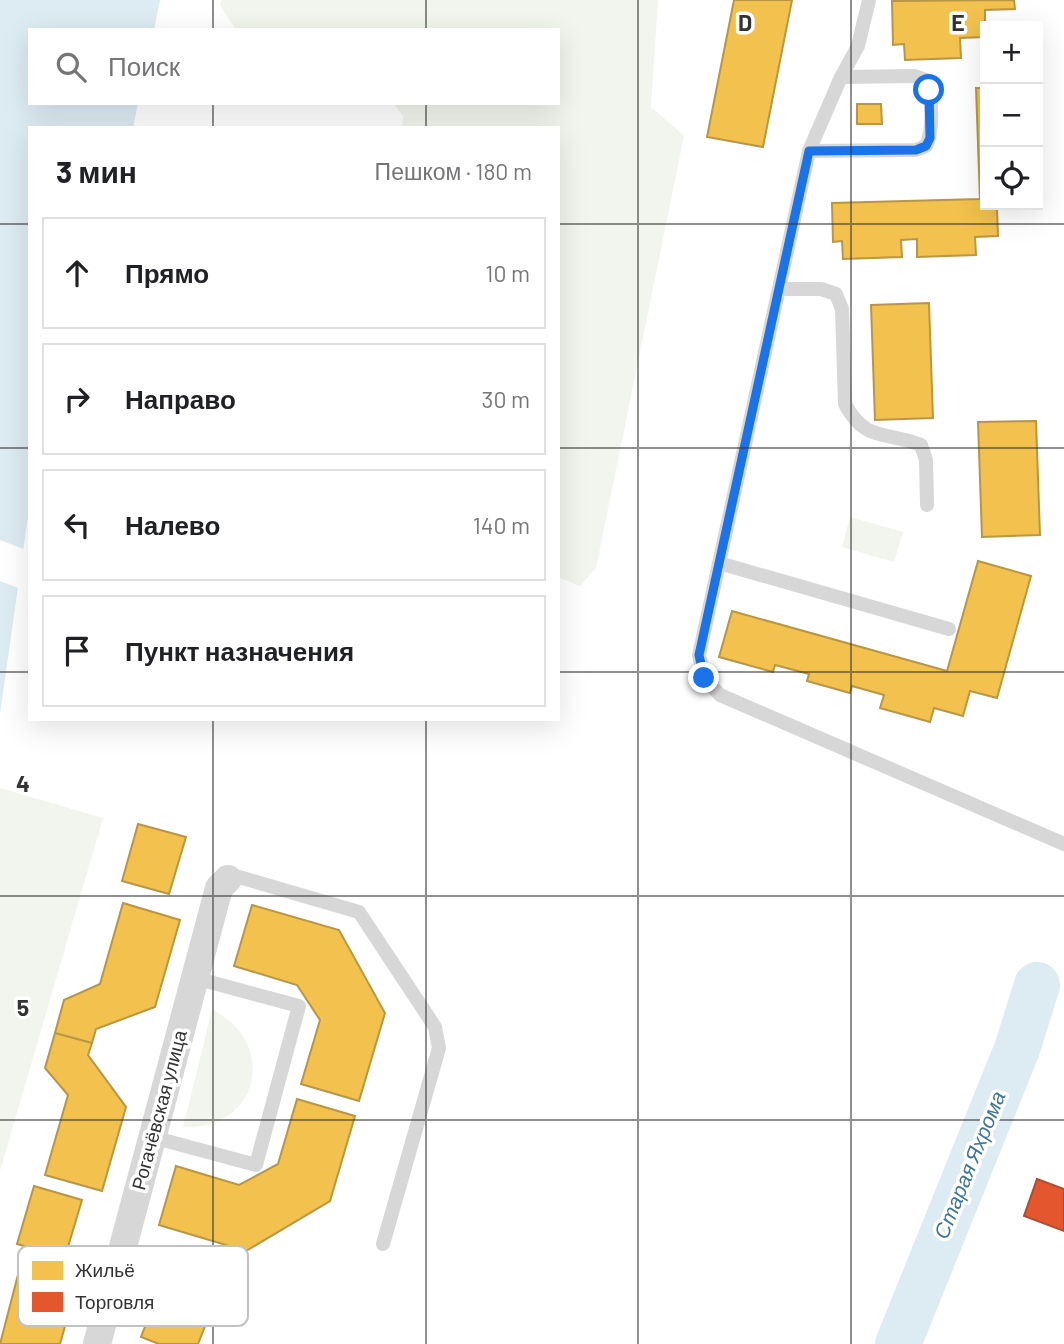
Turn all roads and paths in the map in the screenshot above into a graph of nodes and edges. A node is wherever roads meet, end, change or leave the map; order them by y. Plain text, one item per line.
1 (869, 0) edge
2 (841, 77) junction
3 (809, 151) junction
4 (779, 289) junction
5 (927, 505) dead end
6 (719, 563) junction
7 (949, 629) dead end
8 (1064, 844) edge
9 (228, 879) joint
10 (195, 978) junction
11 (152, 1137) junction
12 (383, 1244) dead end
13 (123, 1246) edge
14 (102, 1326) edge
15 (97, 1344) edge

1 - 2 lane
2 - 3 lane
2 - 3 lane
3 - 4 lane
4 - 5 lane
4 - 6 lane
6 - 7 lane
6 - 8 lane
9 - 10 street, Рогачёвская улица
9 - 12 lane
10 - 11 street, Рогачёвская улица
10 - 11 lane
11 - 13 street, Рогачёвская улица
14 - 15 street, Рогачёвская улица

